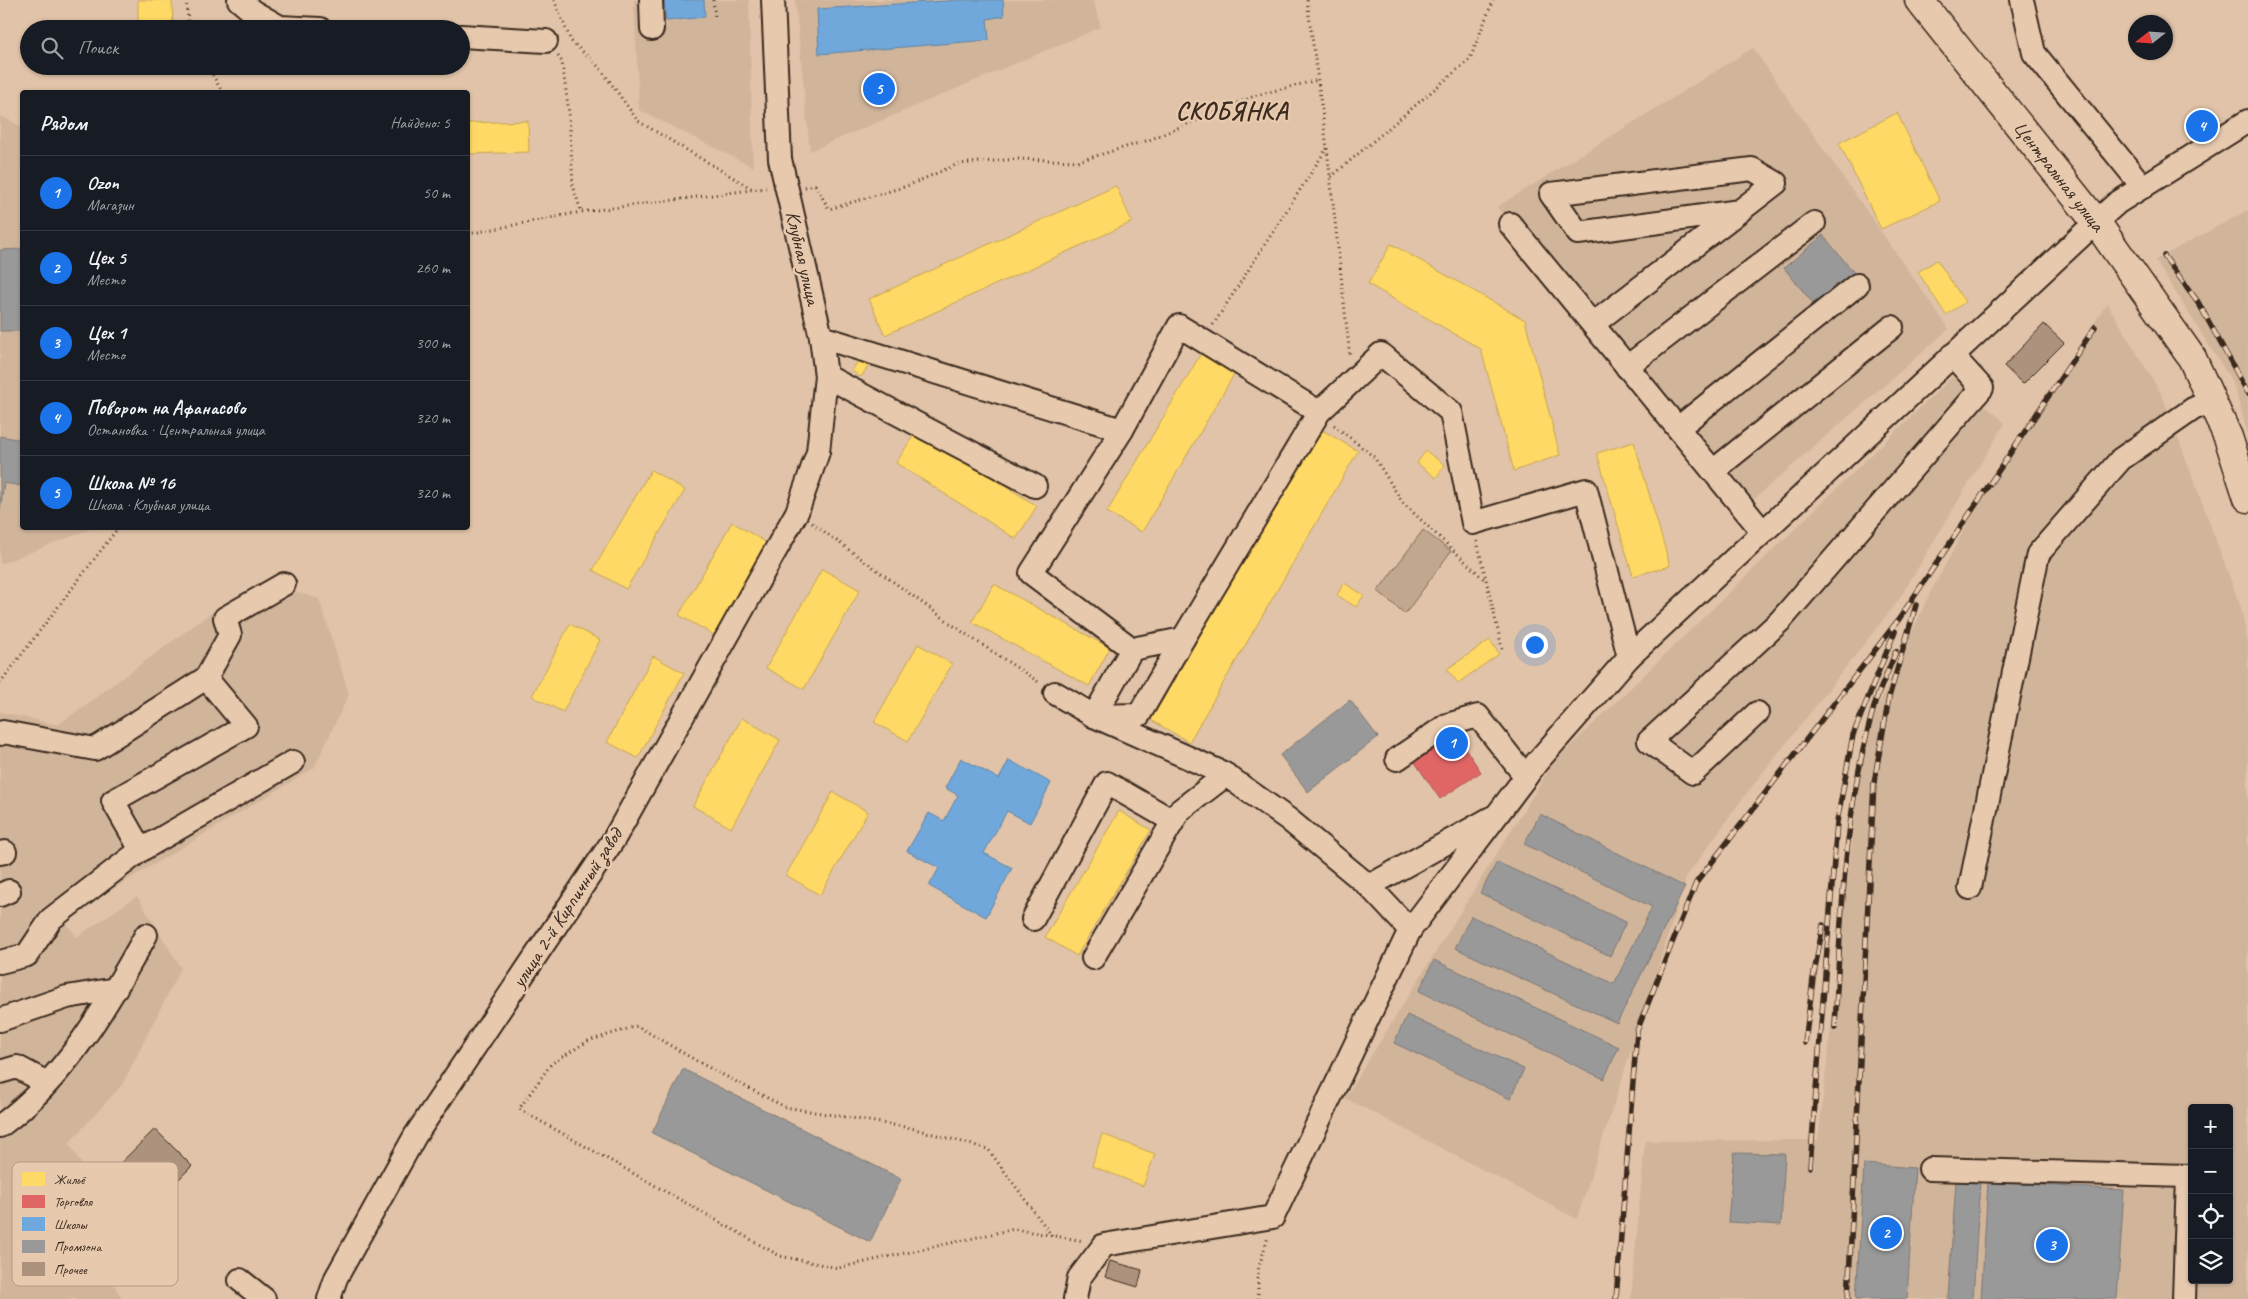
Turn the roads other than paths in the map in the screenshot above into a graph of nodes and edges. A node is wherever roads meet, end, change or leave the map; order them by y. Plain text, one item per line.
1 (239, 0) edge
2 (650, 0) edge
3 (773, 0) edge
4 (1919, 0) edge
5 (2022, 0) edge
6 (268, 20) edge
7 (652, 28) dead end
8 (470, 37) edge
9 (546, 41) road end
10 (2248, 121) edge
11 (2143, 187) junction
12 (1740, 211) junction
13 (2096, 222) junction
14 (1814, 223) dead end
15 (1510, 224) dead end
16 (1857, 285) dead end
17 (1593, 324) junction
18 (1892, 327) dead end
19 (821, 338) junction
20 (1952, 356) junction
21 (1627, 367) junction
22 (826, 376) junction
23 (2212, 401) junction
24 (1319, 412) junction
25 (1678, 428) junction
26 (1122, 430) junction
27 (1713, 471) junction
28 (1035, 486) dead end
29 (2248, 498) edge
30 (798, 512) joint
31 (1763, 532) junction
32 (284, 584) dead end
33 (1182, 639) junction
34 (1132, 649) junction
35 (1629, 658) junction
36 (206, 678) junction
37 (1055, 693) road end
38 (1757, 713) dead end
39 (1094, 716) junction
40 (0, 734) edge
41 (1397, 759) dead end
42 (293, 762) dead end
43 (1226, 775) junction
44 (1526, 777) junction
45 (1497, 814) junction
46 (1173, 821) junction
47 (141, 850) junction
48 (1369, 886) junction
49 (1970, 888) dead end
50 (1033, 919) dead end
51 (1410, 930) junction
52 (146, 935) dead end
53 (1093, 958) dead end
54 (0, 962) edge
55 (116, 989) junction
56 (0, 1020) edge
57 (0, 1072) edge
58 (47, 1083) junction
59 (0, 1126) edge
60 (1930, 1169) dead end
61 (240, 1280) dead end
62 (264, 1299) edge
63 (329, 1299) edge
64 (1075, 1299) edge
65 (2184, 1299) edge

1 - 6 street
2 - 7 street
3 - 19 street, Клубная улица
4 - 13 main road, Центральная улица
5 - 11 street
8 - 9 street
10 - 11 street
11 - 13 street
12 - 12 street
12 - 17 street
13 - 20 street
13 - 23 main road, Центральная улица
14 - 21 street
15 - 17 street
16 - 25 street
17 - 21 street
18 - 27 street
19 - 22 street, Клубная улица
19 - 26 street
20 - 31 street
20 - 38 street
21 - 25 street
22 - 28 street
22 - 30 street, Клубная улица
23 - 29 main road, Центральная улица
23 - 49 street
24 - 26 street
24 - 33 street
24 - 35 street
25 - 27 street
26 - 34 street
27 - 31 street
30 - 63 street, улица 2-й Кирпичный завод
31 - 35 street
32 - 36 street
33 - 34 street
33 - 39 street
34 - 39 street
35 - 44 street
36 - 40 street
36 - 47 street
37 - 39 street
39 - 43 street
41 - 44 street
42 - 47 street
43 - 46 street
43 - 48 street
44 - 45 street
45 - 48 street
45 - 51 street
46 - 50 street
46 - 53 street
47 - 54 street
48 - 51 street
51 - 64 street
52 - 55 street
55 - 56 street
55 - 58 street
57 - 58 street
58 - 59 street
60 - 65 street
61 - 62 street

